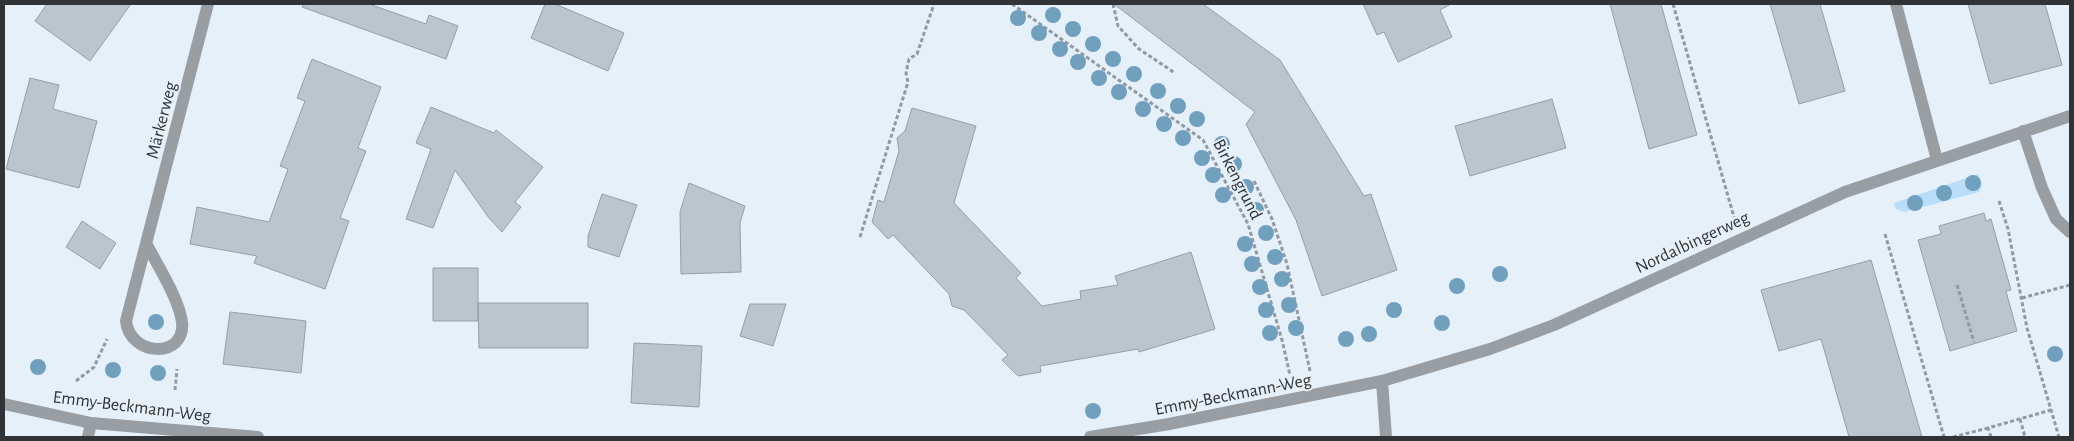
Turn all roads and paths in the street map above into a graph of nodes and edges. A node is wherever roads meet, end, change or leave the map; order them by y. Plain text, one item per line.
1 (208, 4) edge
2 (934, 4) edge
3 (1012, 4) edge
4 (1112, 4) edge
5 (1673, 4) edge
6 (1896, 4) edge
7 (1175, 73) dead end
8 (2070, 116) edge
9 (2023, 131) junction
10 (1937, 160) junction
11 (1254, 181) dead end
12 (1999, 201) dead end
13 (2070, 232) edge
14 (1885, 234) dead end
15 (860, 237) dead end
16 (1740, 238) junction
17 (147, 244) junction
18 (1957, 285) dead end
19 (2070, 285) edge
20 (2022, 298) junction
21 (126, 321) junction
22 (1974, 342) dead end
23 (76, 381) dead end
24 (1382, 381) junction
25 (1316, 396) junction
26 (1296, 399) junction
27 (4, 404) edge
28 (2051, 410) junction
29 (2020, 419) junction
30 (92, 423) junction
31 (1988, 428) junction
32 (88, 437) edge
33 (258, 437) edge
34 (1090, 437) edge
35 (1386, 437) edge
36 (1944, 437) edge
37 (1953, 437) edge
38 (1991, 437) edge
39 (2025, 437) edge
40 (2059, 437) edge

1 - 17 street, Märkerweg
2 - 15 path
3 - 26 path, Birkengrund
4 - 7 path
5 - 16 path
6 - 10 street
8 - 9 street, Nordalbingerweg
9 - 10 street, Nordalbingerweg
9 - 13 street
10 - 16 street, Nordalbingerweg
11 - 25 path
12 - 20 path
14 - 36 path
16 - 24 street, Nordalbingerweg
17 - 21 street, Märkerweg
17 - 21 street
18 - 22 path
19 - 20 path
20 - 28 path
21 - 23 path
24 - 25 street, Emmy-Beckmann-Weg
24 - 35 street
25 - 26 street, Emmy-Beckmann-Weg
26 - 34 street, Emmy-Beckmann-Weg
27 - 30 street, Emmy-Beckmann-Weg
28 - 29 path
28 - 40 path
29 - 31 path
29 - 39 path
30 - 32 street
30 - 33 street, Emmy-Beckmann-Weg
31 - 37 path
31 - 38 path

